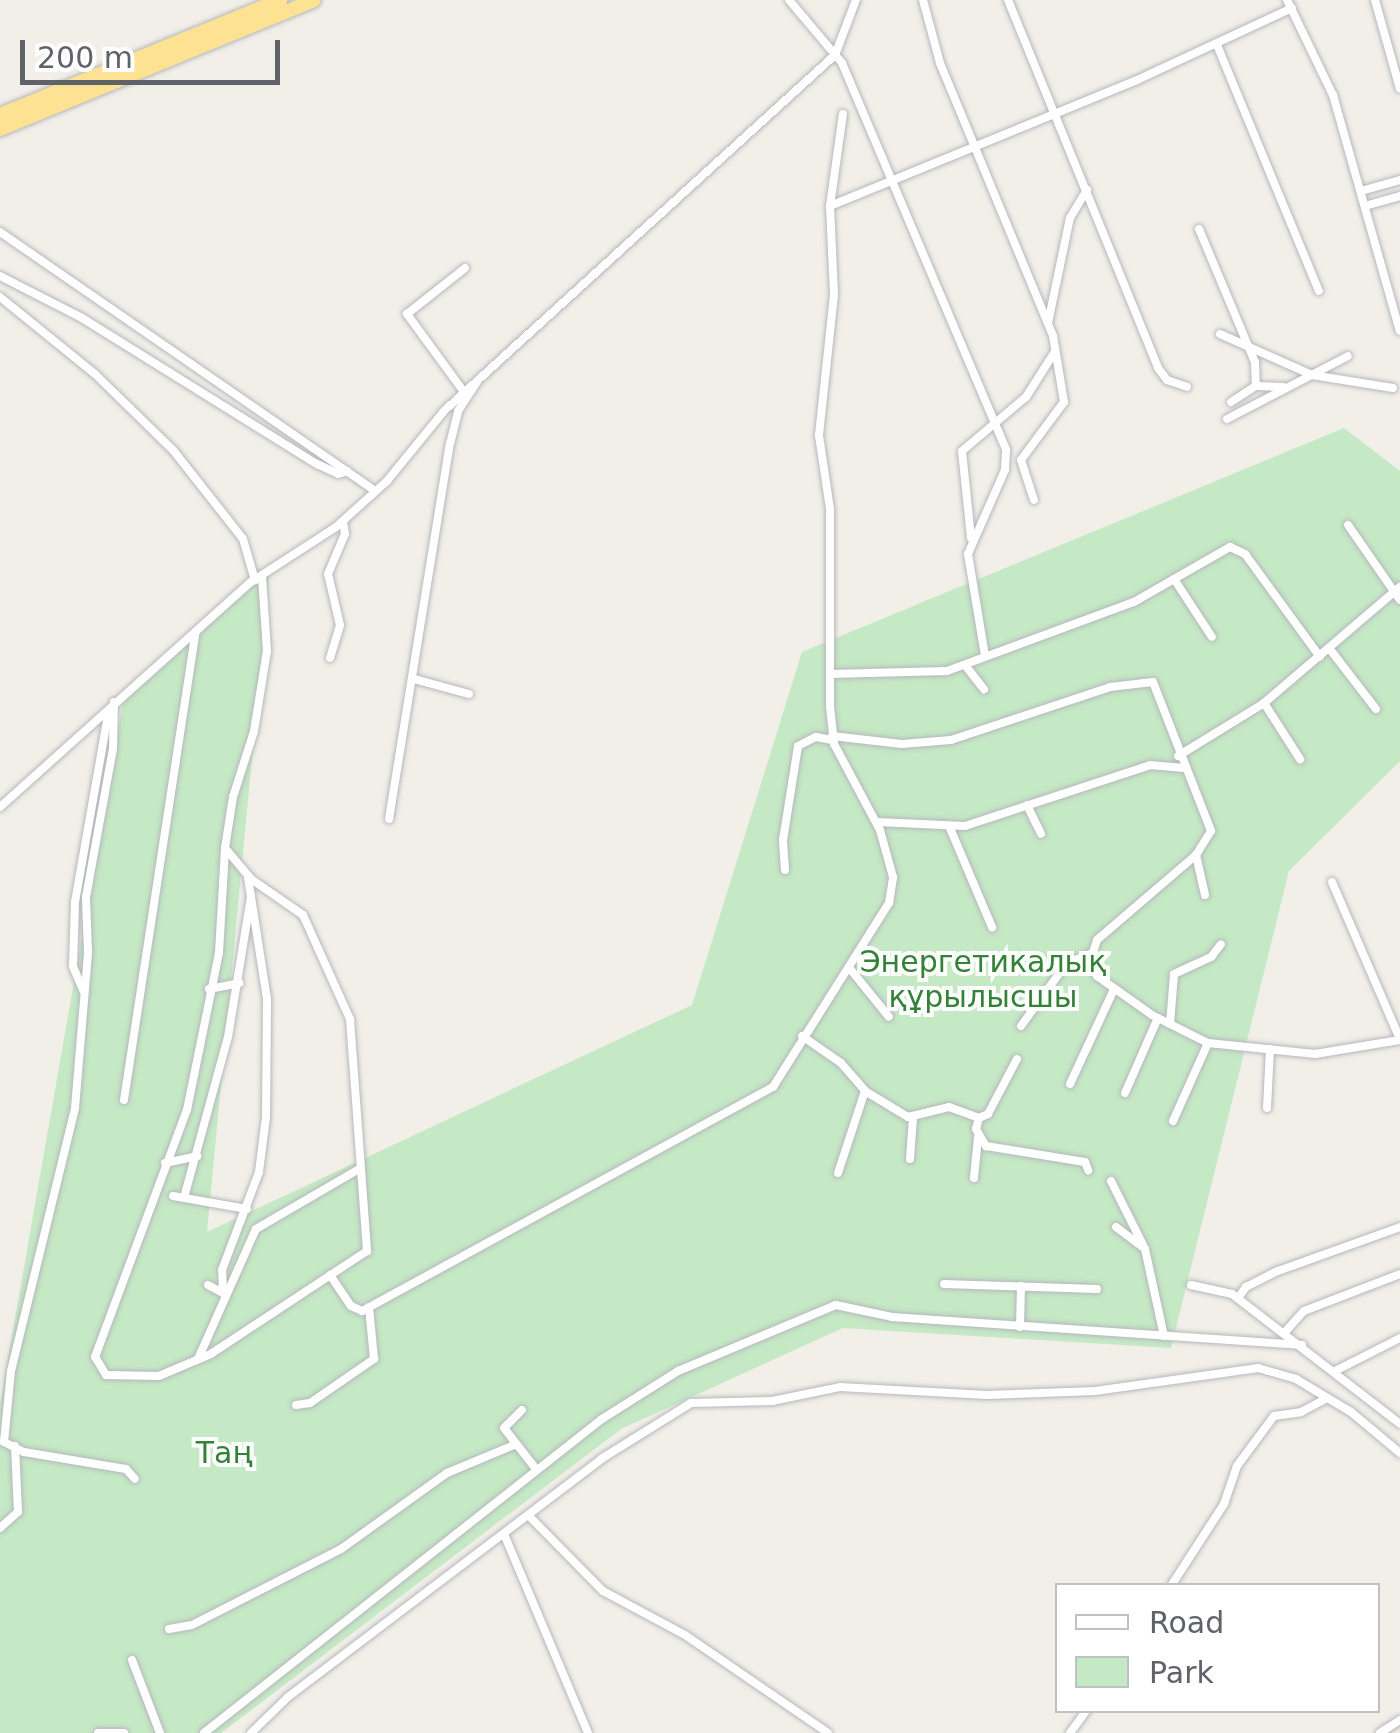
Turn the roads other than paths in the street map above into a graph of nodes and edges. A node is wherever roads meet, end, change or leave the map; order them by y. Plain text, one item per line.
1 (280, 0) edge
2 (314, 0) edge
3 (789, 0) edge
4 (856, 0) edge
5 (922, 0) edge
6 (1008, 0) edge
7 (1375, 0) edge
8 (1290, 4) edge
9 (1218, 45) junction
10 (835, 55) junction
11 (1400, 90) edge
12 (1055, 113) junction
13 (0, 114) edge
14 (843, 114) dead end
15 (0, 129) edge
16 (974, 148) junction
17 (890, 180) junction
18 (1400, 180) edge
19 (1087, 190) junction
20 (1360, 192) junction
21 (1400, 196) edge
22 (830, 206) junction
23 (1365, 206) junction
24 (1199, 229) dead end
25 (0, 232) edge
26 (465, 268) dead end
27 (0, 276) edge
28 (1318, 291) dead end
29 (0, 297) edge
30 (1048, 323) junction
31 (1400, 331) edge
32 (1220, 334) dead end
33 (1248, 343) junction
34 (1054, 353) junction
35 (1348, 356) dead end
36 (1312, 375) junction
37 (478, 380) junction
38 (1256, 386) junction
39 (1186, 387) dead end
40 (1282, 388) junction
41 (1393, 388) dead end
42 (464, 392) junction
43 (1231, 402) dead end
44 (993, 419) junction
45 (1226, 419) dead end
46 (348, 472) junction
47 (376, 491) junction
48 (1034, 500) dead end
49 (343, 521) junction
50 (1348, 525) dead end
51 (971, 542) junction
52 (258, 577) junction
53 (1174, 579) junction
54 (1398, 593) edge
55 (196, 632) junction
56 (1212, 638) dead end
57 (1329, 648) junction
58 (985, 656) junction
59 (1320, 657) junction
60 (330, 658) dead end
61 (965, 665) junction
62 (830, 674) junction
63 (414, 679) junction
64 (984, 689) dead end
65 (470, 694) dead end
66 (1264, 703) junction
67 (112, 704) junction
68 (1376, 709) dead end
69 (833, 738) junction
70 (1178, 756) junction
71 (1300, 760) dead end
72 (1184, 768) junction
73 (1028, 806) junction
74 (0, 808) edge
75 (389, 819) dead end
76 (877, 822) junction
77 (950, 828) junction
78 (1041, 834) dead end
79 (225, 848) junction
80 (1196, 855) junction
81 (785, 870) dead end
82 (247, 876) junction
83 (1332, 882) dead end
84 (88, 883) junction
85 (252, 887) junction
86 (1205, 894) dead end
87 (76, 895) junction
88 (992, 927) dead end
89 (1221, 944) dead end
90 (1091, 954) junction
91 (851, 970) junction
92 (239, 983) junction
93 (209, 989) junction
94 (1114, 990) junction
95 (84, 991) junction
96 (889, 1017) dead end
97 (1158, 1018) junction
98 (1170, 1024) junction
99 (1021, 1026) dead end
100 (802, 1036) junction
101 (1400, 1040) edge
102 (1208, 1044) junction
103 (1270, 1049) junction
104 (1018, 1059) dead end
105 (1070, 1084) dead end
106 (864, 1091) junction
107 (1125, 1093) dead end
108 (124, 1100) dead end
109 (1267, 1108) dead end
110 (913, 1117) junction
111 (979, 1118) junction
112 (1173, 1121) dead end
113 (978, 1137) junction
114 (198, 1156) junction
115 (910, 1159) dead end
116 (165, 1163) junction
117 (361, 1168) junction
118 (1088, 1170) dead end
119 (838, 1173) dead end
120 (974, 1178) dead end
121 (1111, 1181) dead end
122 (185, 1194) junction
123 (173, 1196) dead end
124 (247, 1209) junction
125 (1400, 1226) edge
126 (1116, 1227) dead end
127 (1143, 1245) junction
128 (1400, 1274) edge
129 (330, 1275) junction
130 (944, 1284) dead end
131 (208, 1285) dead end
132 (1192, 1285) dead end
133 (1021, 1286) junction
134 (1097, 1289) dead end
135 (223, 1293) junction
136 (1238, 1298) junction
137 (369, 1307) junction
138 (1020, 1327) junction
139 (1285, 1332) junction
140 (1164, 1336) junction
141 (1400, 1338) edge
142 (1302, 1344) junction
143 (198, 1359) junction
144 (1335, 1371) junction
145 (1324, 1399) junction
146 (296, 1404) dead end
147 (522, 1410) dead end
148 (1400, 1424) edge
149 (2, 1442) edge
150 (14, 1446) junction
151 (514, 1446) junction
152 (1400, 1453) edge
153 (536, 1468) junction
154 (135, 1478) dead end
155 (528, 1515) junction
156 (0, 1528) edge
157 (504, 1534) junction
158 (1173, 1583) edge
159 (169, 1630) dead end
160 (132, 1660) dead end
161 (1400, 1720) edge
162 (98, 1733) edge
163 (124, 1733) edge
164 (160, 1733) edge
165 (204, 1733) edge
166 (251, 1733) edge
167 (588, 1733) edge
168 (828, 1733) edge
169 (1380, 1733) edge

1 - 13 highway
2 - 15 highway
3 - 10 street
4 - 10 street
5 - 16 street
6 - 12 street
7 - 11 street
8 - 9 street
8 - 20 street
9 - 12 street
9 - 28 street
10 - 17 street
10 - 37 street
12 - 16 street
12 - 19 street
14 - 22 street
16 - 17 street
16 - 30 street
17 - 22 street
17 - 44 street
18 - 20 street
19 - 30 street
19 - 39 street
20 - 23 street
21 - 23 street
22 - 62 street
23 - 31 street
24 - 33 street
25 - 46 street
26 - 42 street
27 - 46 street
29 - 52 street
30 - 34 street
32 - 33 street
33 - 36 street
33 - 38 street
34 - 44 street
34 - 48 street
35 - 36 street
36 - 40 street
36 - 41 street
37 - 42 street
37 - 63 street
38 - 40 street
38 - 43 street
40 - 45 street
42 - 47 street
44 - 51 street
44 - 51 street
46 - 47 street
47 - 49 street
49 - 52 street
49 - 60 street
50 - 54 street
51 - 58 street
52 - 55 street
52 - 79 street
53 - 56 street
53 - 58 street
53 - 59 street
54 - 57 street
55 - 67 street
55 - 108 street
57 - 59 street
57 - 68 street
58 - 61 street
59 - 66 street
61 - 62 street
61 - 64 street
62 - 69 street
63 - 65 street
63 - 75 street
66 - 70 street
66 - 71 street
67 - 74 street
67 - 84 street
67 - 87 street
69 - 70 street
69 - 76 street
69 - 81 street
70 - 72 street
72 - 73 street
72 - 80 street
73 - 77 street
73 - 78 street
76 - 77 street
76 - 91 street
77 - 88 street
79 - 82 street
79 - 93 street
80 - 86 street
80 - 90 street
82 - 85 street
82 - 117 street
83 - 101 street
84 - 87 street
84 - 95 street
85 - 92 street
85 - 124 street
87 - 95 street
89 - 98 street
90 - 94 street
90 - 99 street
91 - 96 street
91 - 100 street
92 - 93 street
92 - 114 street
93 - 116 street
94 - 97 street
94 - 105 street
95 - 149 street
97 - 98 street
97 - 107 street
98 - 102 street
100 - 106 street
100 - 137 street
101 - 103 street
102 - 103 street
102 - 112 street
103 - 109 street
104 - 111 street
106 - 110 street
106 - 119 street
110 - 111 street
110 - 115 street
111 - 113 street
113 - 118 street
113 - 120 street
114 - 116 street
114 - 122 street
116 - 143 street
117 - 129 street
117 - 135 street
121 - 127 street
122 - 123 street
122 - 124 street
124 - 135 street
125 - 136 street
126 - 127 street
127 - 140 street
128 - 139 street
129 - 137 street
129 - 143 street
130 - 133 street
131 - 135 street
132 - 136 street
133 - 134 street
133 - 138 street
135 - 143 street
136 - 139 street
137 - 146 street
138 - 140 street
138 - 153 street
139 - 142 street
140 - 142 street
141 - 144 street
142 - 144 street
144 - 148 street
145 - 152 street
145 - 155 street
145 - 158 street
147 - 151 street
149 - 150 street
150 - 154 street
150 - 156 street
151 - 153 street
151 - 159 street
153 - 165 street
155 - 157 street
155 - 168 street
157 - 166 street
157 - 167 street
160 - 164 street
161 - 169 street
162 - 163 street

